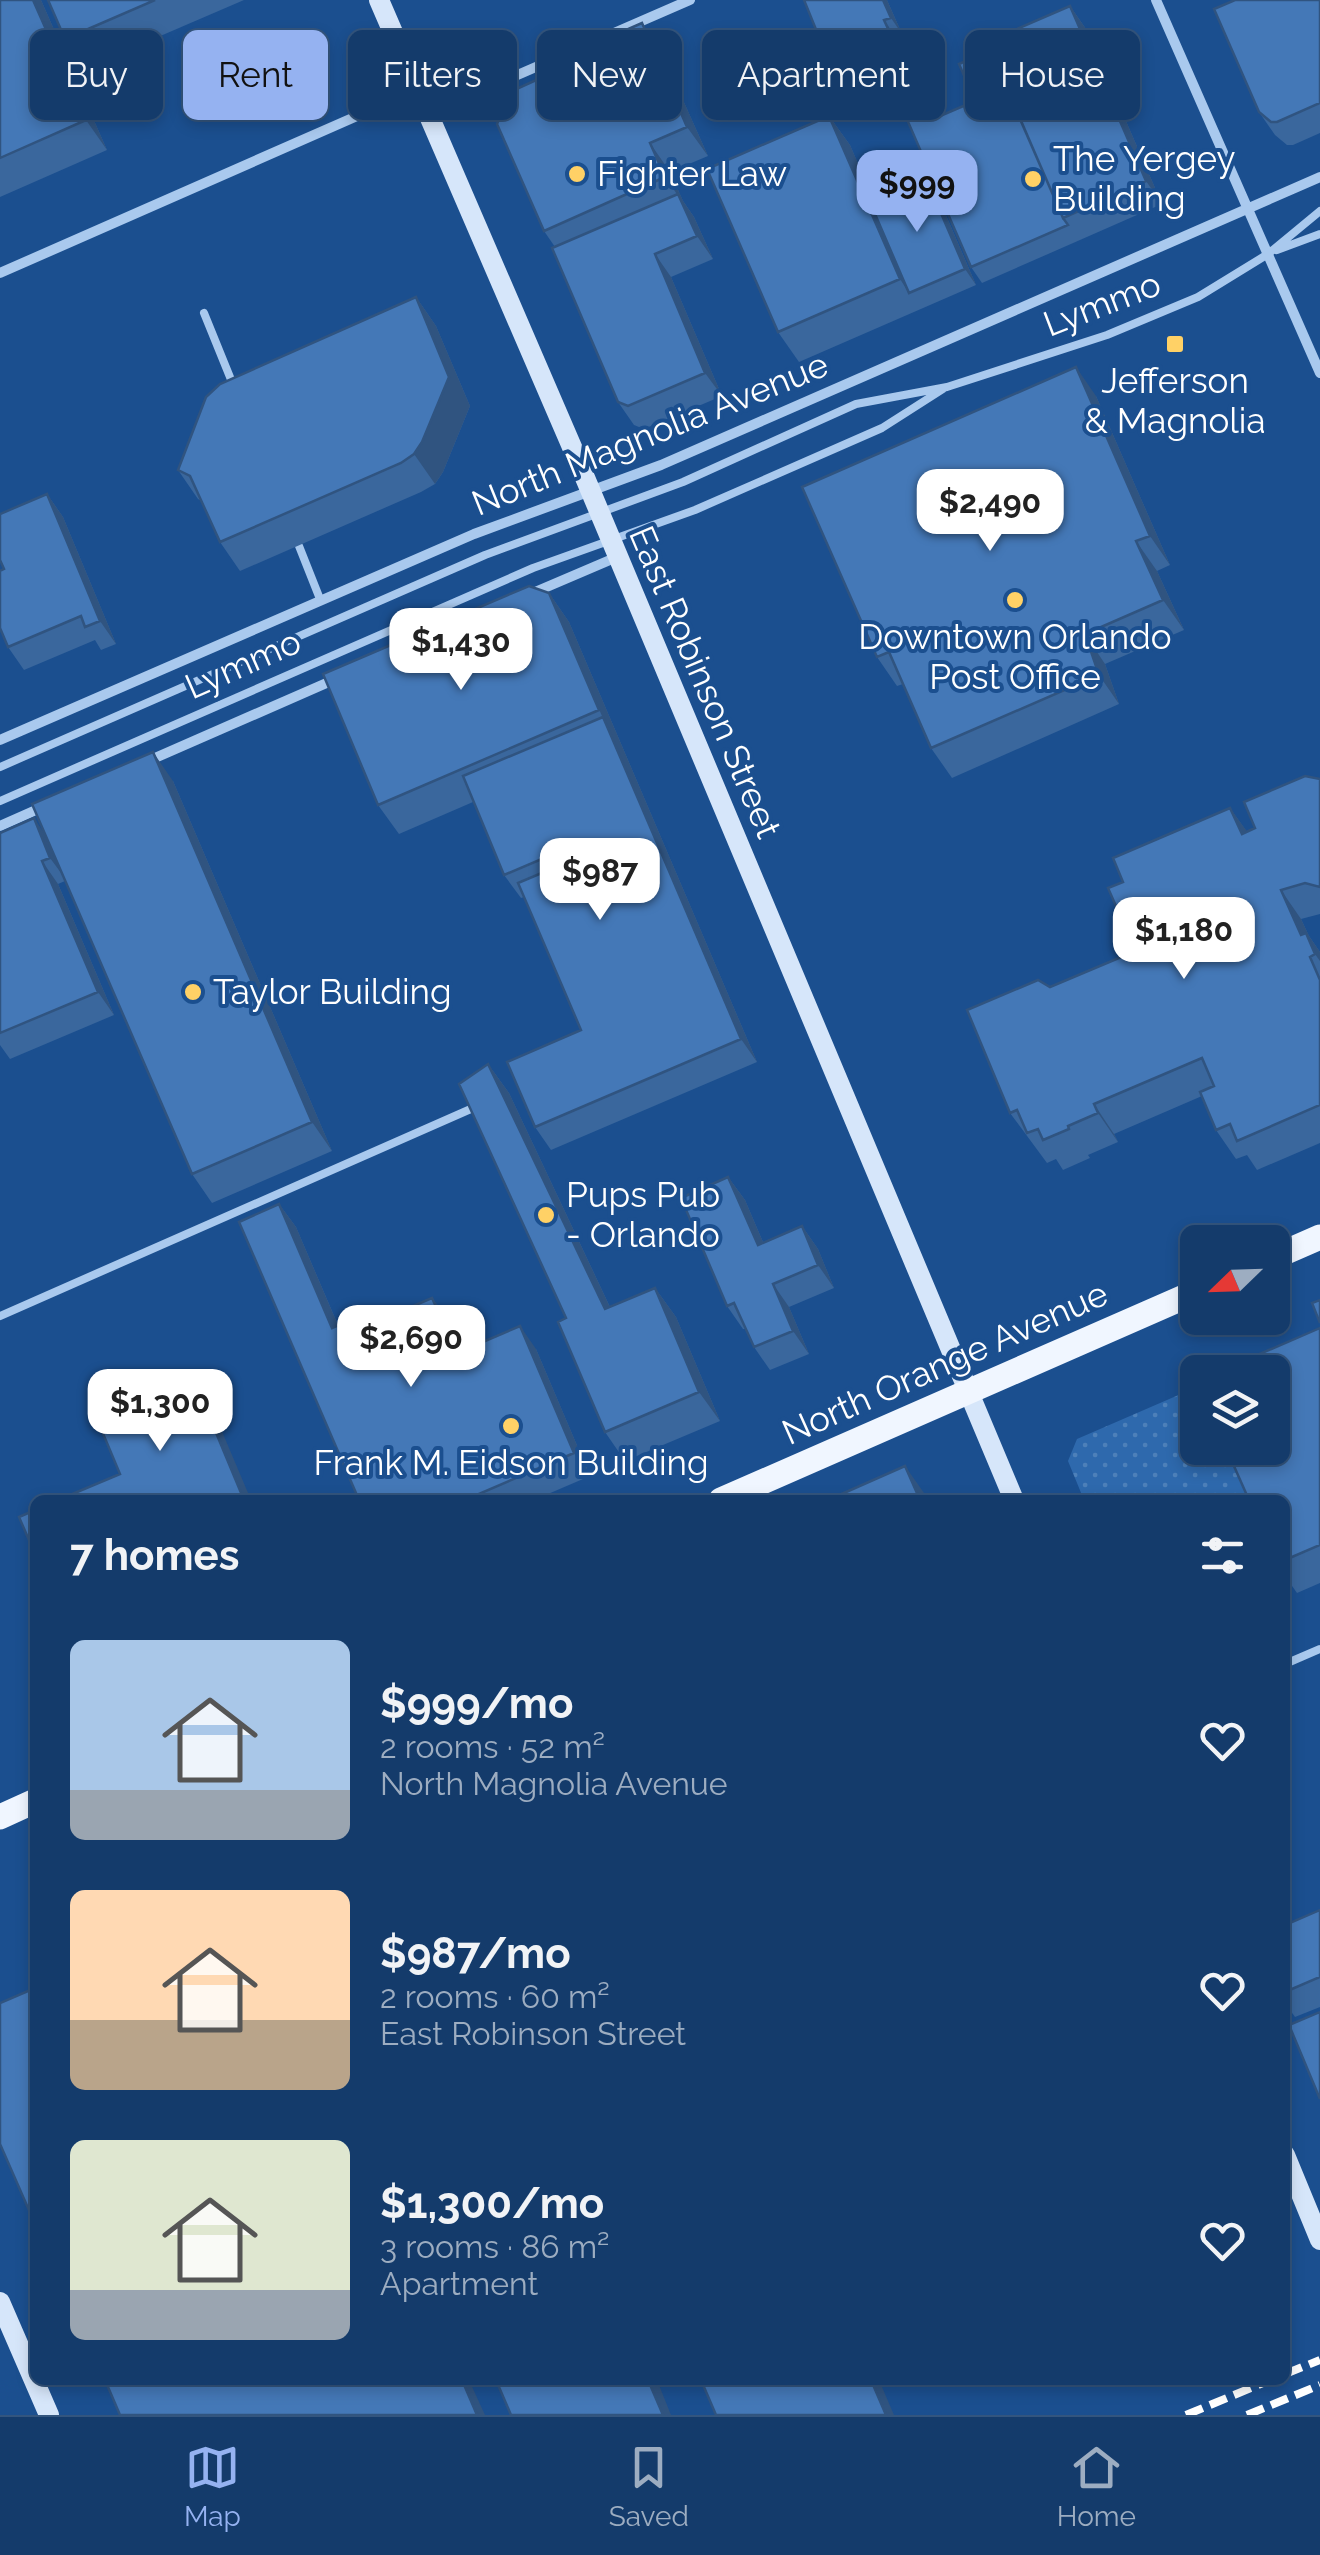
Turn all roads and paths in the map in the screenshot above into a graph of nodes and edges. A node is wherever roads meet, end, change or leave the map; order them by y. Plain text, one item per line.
1 (379, 0) edge
2 (690, 0) edge
3 (1156, 0) edge
4 (392, 30) edge
5 (517, 75) edge
6 (350, 120) edge
7 (431, 120) edge
8 (1320, 177) edge
9 (1248, 210) junction
10 (1320, 211) edge
11 (1320, 234) edge
12 (1268, 254) junction
13 (0, 274) edge
14 (204, 312) dead end
15 (1320, 374) edge
16 (947, 387) junction
17 (238, 395) edge
18 (590, 491) junction
19 (599, 514) junction
20 (299, 546) edge
21 (613, 548) junction
22 (320, 599) junction
23 (511, 603) edge
24 (347, 674) edge
25 (0, 740) edge
26 (142, 764) edge
27 (0, 767) edge
28 (0, 801) edge
29 (53, 802) edge
30 (0, 826) edge
31 (473, 1108) edge
32 (1320, 1237) edge
33 (1290, 1250) edge
34 (1180, 1299) edge
35 (0, 1316) edge
36 (969, 1391) junction
37 (732, 1495) edge
38 (1012, 1495) edge
39 (1320, 1649) edge
40 (1290, 1662) edge
41 (30, 1803) edge
42 (0, 1816) edge
43 (1290, 2167) edge
44 (1320, 2240) edge
45 (0, 2302) edge
46 (30, 2373) edge
47 (35, 2385) edge
48 (47, 2414) edge

1 - 4 main road, East Robinson Street
2 - 5 street
3 - 9 street
6 - 13 street
7 - 18 main road, East Robinson Street
8 - 9 street, North Magnolia Avenue
9 - 12 street
9 - 18 street, North Magnolia Avenue
10 - 12 lane, Lymmo
11 - 12 lane, Lymmo
12 - 15 street
12 - 16 lane, Lymmo
14 - 17 lane
16 - 19 lane, Lymmo
16 - 21 lane, Lymmo
18 - 19 main road, East Robinson Street
18 - 22 street, North Magnolia Avenue
19 - 21 main road, East Robinson Street
19 - 27 lane, Lymmo
20 - 22 lane
21 - 23 street
21 - 28 lane, Lymmo
21 - 36 main road, East Robinson Street
22 - 25 street, North Magnolia Avenue
24 - 26 street
29 - 30 street
31 - 35 lane
32 - 33 main road
34 - 36 main road, North Orange Avenue
36 - 37 main road, North Orange Avenue
36 - 38 main road, East Robinson Street
39 - 40 lane
41 - 42 main road
43 - 44 main road
45 - 46 main road
47 - 48 main road

